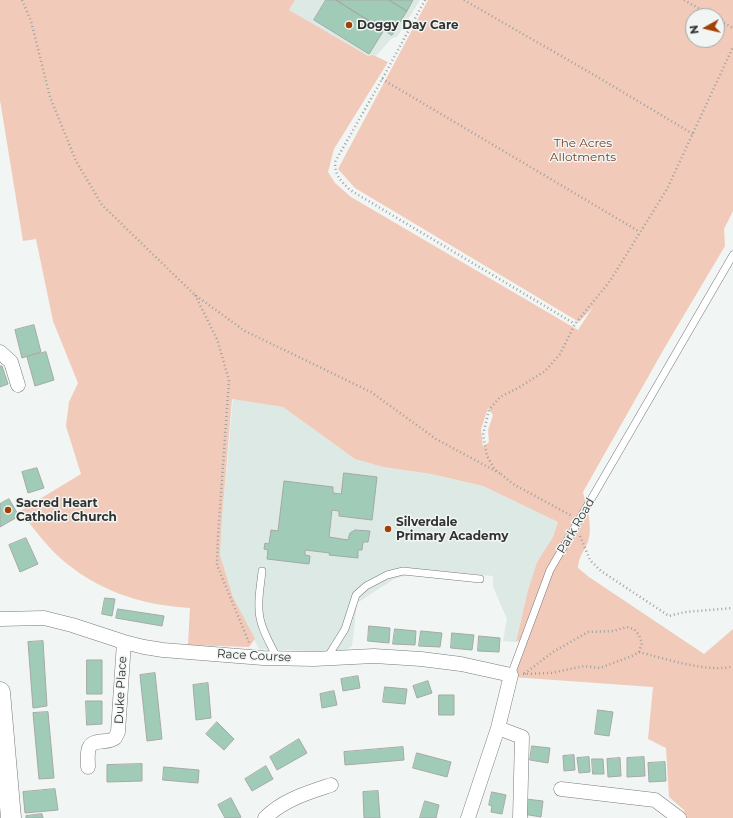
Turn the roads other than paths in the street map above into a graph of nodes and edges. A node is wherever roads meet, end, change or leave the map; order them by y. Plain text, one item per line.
1 (733, 255) edge
2 (0, 352) edge
3 (18, 385) dead end
4 (262, 571) dead end
5 (480, 579) dead end
6 (0, 620) edge
7 (124, 642) junction
8 (277, 658) junction
9 (327, 659) junction
10 (518, 674) junction
11 (0, 692) edge
12 (498, 728) junction
13 (88, 767) dead end
14 (331, 785) dead end
15 (561, 789) dead end
16 (11, 818) edge
17 (265, 818) edge
18 (468, 818) edge
19 (520, 818) edge
20 (679, 818) edge

1 - 10 lane, Park Road
2 - 3 street
4 - 8 lane
5 - 9 lane
6 - 7 street, Race Course
7 - 8 street, Race Course
7 - 13 street, Duke Place
8 - 9 street, Race Course
9 - 10 street, Race Course
10 - 12 street, Park Road
11 - 16 street
12 - 18 street, Park Road
12 - 19 street
14 - 17 street
15 - 20 street

